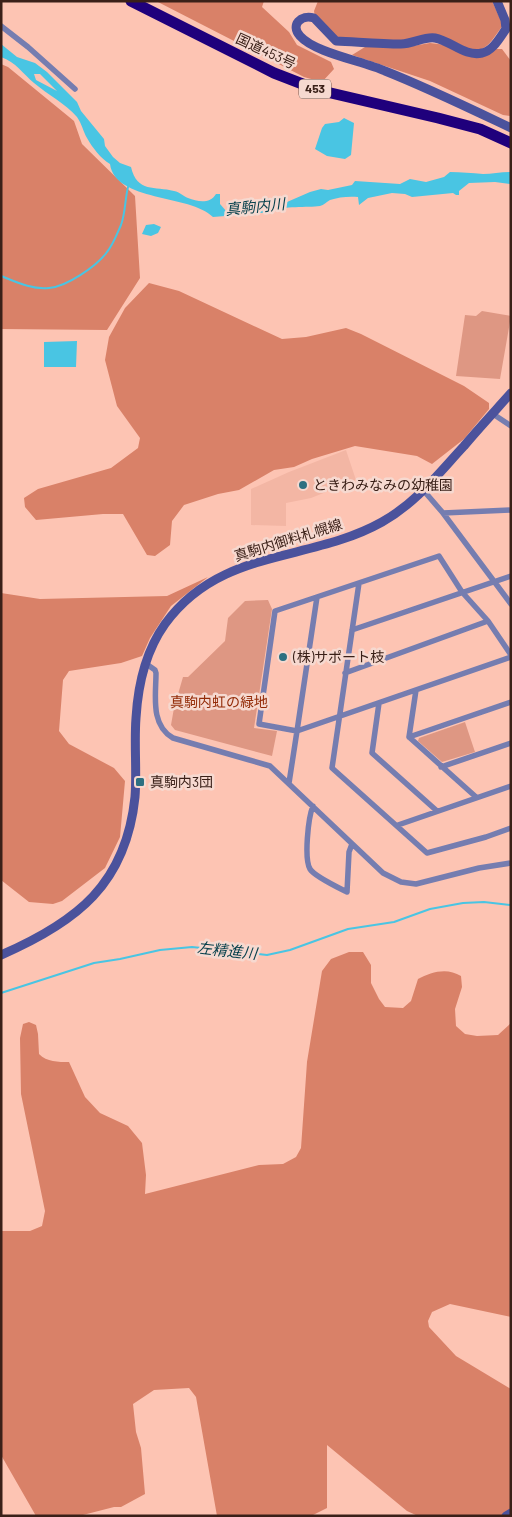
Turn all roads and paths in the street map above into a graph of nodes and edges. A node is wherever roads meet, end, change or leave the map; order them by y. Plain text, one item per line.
1 (131, 1) edge
2 (497, 1) edge
3 (1, 26) edge
4 (508, 26) edge
5 (75, 88) dead end
6 (511, 128) edge
7 (511, 142) edge
8 (511, 393) edge
9 (493, 414) junction
10 (511, 426) edge
11 (424, 491) junction
12 (511, 510) edge
13 (443, 513) junction
14 (511, 576) edge
15 (494, 582) junction
16 (359, 583) junction
17 (462, 592) junction
18 (318, 597) junction
19 (511, 604) edge
20 (488, 621) junction
21 (352, 630) junction
22 (511, 656) edge
23 (145, 663) junction
24 (345, 673) junction
25 (416, 690) junction
26 (511, 702) edge
27 (379, 703) junction
28 (339, 715) junction
29 (297, 731) junction
30 (409, 737) junction
31 (511, 743) edge
32 (441, 767) junction
33 (289, 783) junction
34 (511, 786) edge
35 (476, 797) junction
36 (313, 806) junction
37 (437, 811) junction
38 (398, 825) junction
39 (511, 828) edge
40 (352, 844) junction
41 (511, 863) edge
42 (1, 955) edge
43 (511, 1513) edge
44 (506, 1516) edge

1 - 7 highway, 国道453号 / 453
2 - 4 main road
3 - 5 street
4 - 6 main road
8 - 9 main road, 真駒内御料札幌線
9 - 10 street
9 - 11 main road, 真駒内御料札幌線
11 - 13 street
11 - 23 main road, 真駒内御料札幌線
12 - 13 street
13 - 15 street
14 - 15 street
15 - 17 street
15 - 19 street
16 - 17 street
16 - 18 street
16 - 21 street
17 - 20 street
17 - 21 street
18 - 29 street
18 - 29 street
20 - 22 street
20 - 24 street
21 - 24 street
22 - 25 street
23 - 33 street
23 - 42 main road, 真駒内御料札幌線
24 - 28 street
25 - 27 street
25 - 30 street
26 - 30 street
27 - 28 street
27 - 37 street
28 - 29 street
28 - 38 street
29 - 33 street
30 - 32 street
31 - 32 street
32 - 35 street
33 - 36 street
34 - 35 street
35 - 37 street
36 - 40 street
36 - 40 street
37 - 38 street
38 - 39 street
40 - 41 street
43 - 44 main road

